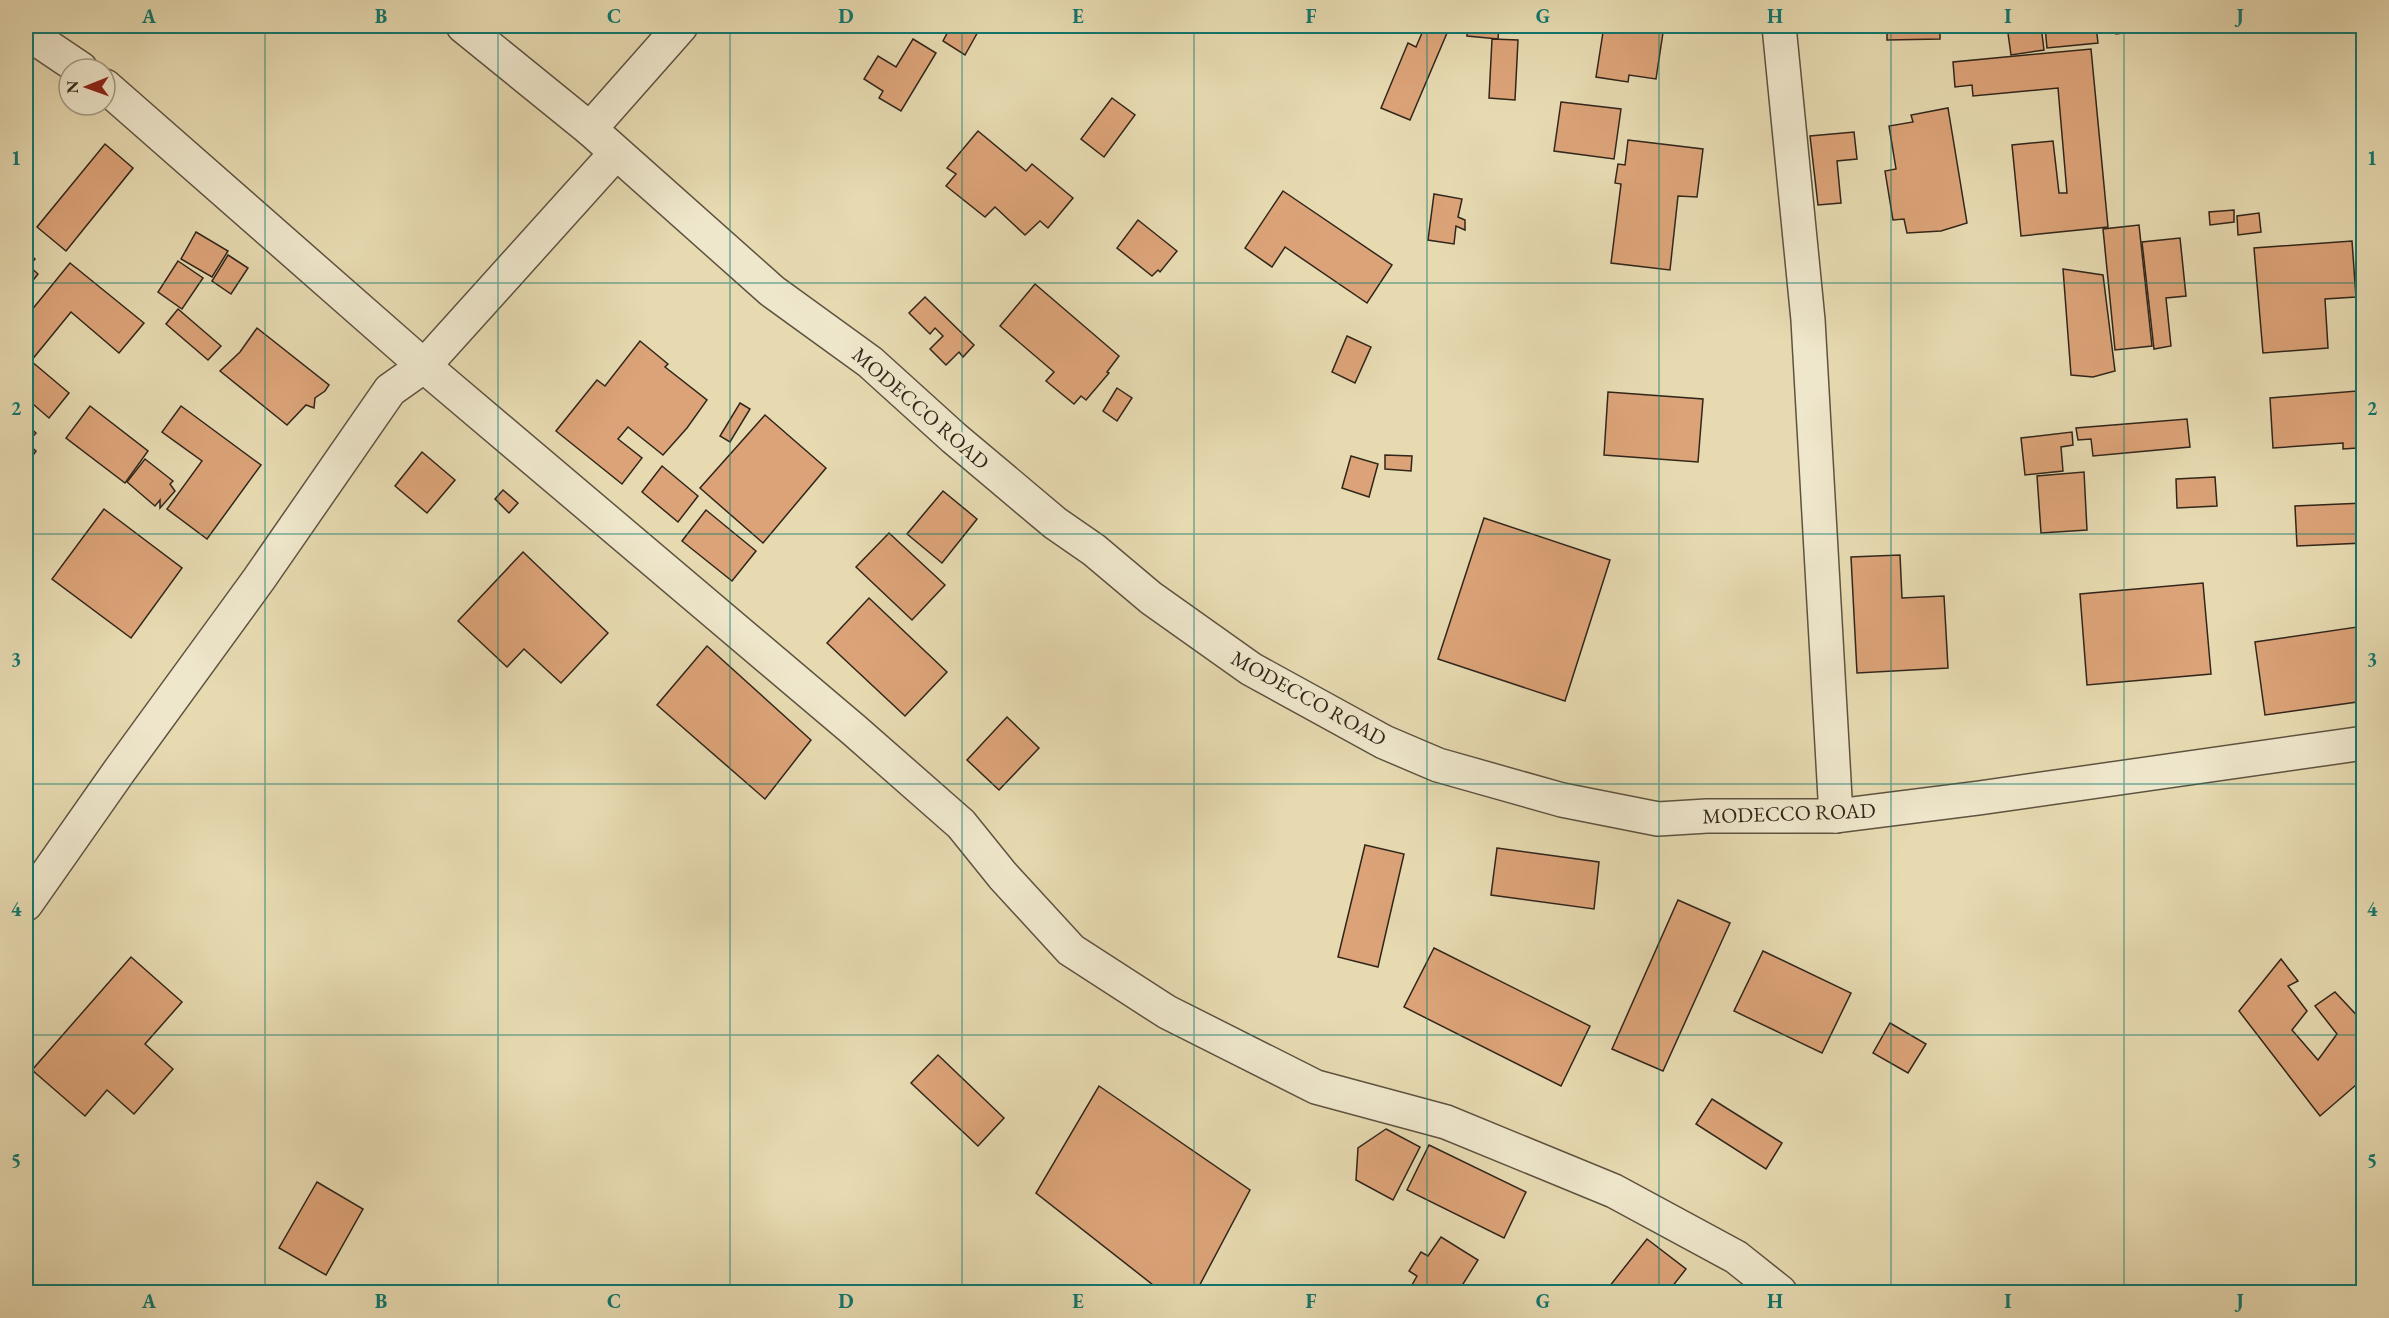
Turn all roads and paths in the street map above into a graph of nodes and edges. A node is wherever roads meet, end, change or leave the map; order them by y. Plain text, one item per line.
1 (463, 26) edge
2 (681, 26) edge
3 (1779, 26) edge
4 (26, 32) edge
5 (63, 57) edge
6 (117, 97) edge
7 (590, 129) junction
8 (616, 153) junction
9 (424, 366) junction
10 (2364, 743) edge
11 (1836, 816) junction
12 (26, 904) edge
13 (1780, 1293) edge

1 - 7 street, MODECCO ROAD
2 - 7 street
3 - 11 street
4 - 5 street
6 - 9 street
7 - 8 street, MODECCO ROAD
8 - 9 street
8 - 11 street, MODECCO ROAD
9 - 12 street
9 - 13 street
10 - 11 street, MODECCO ROAD

